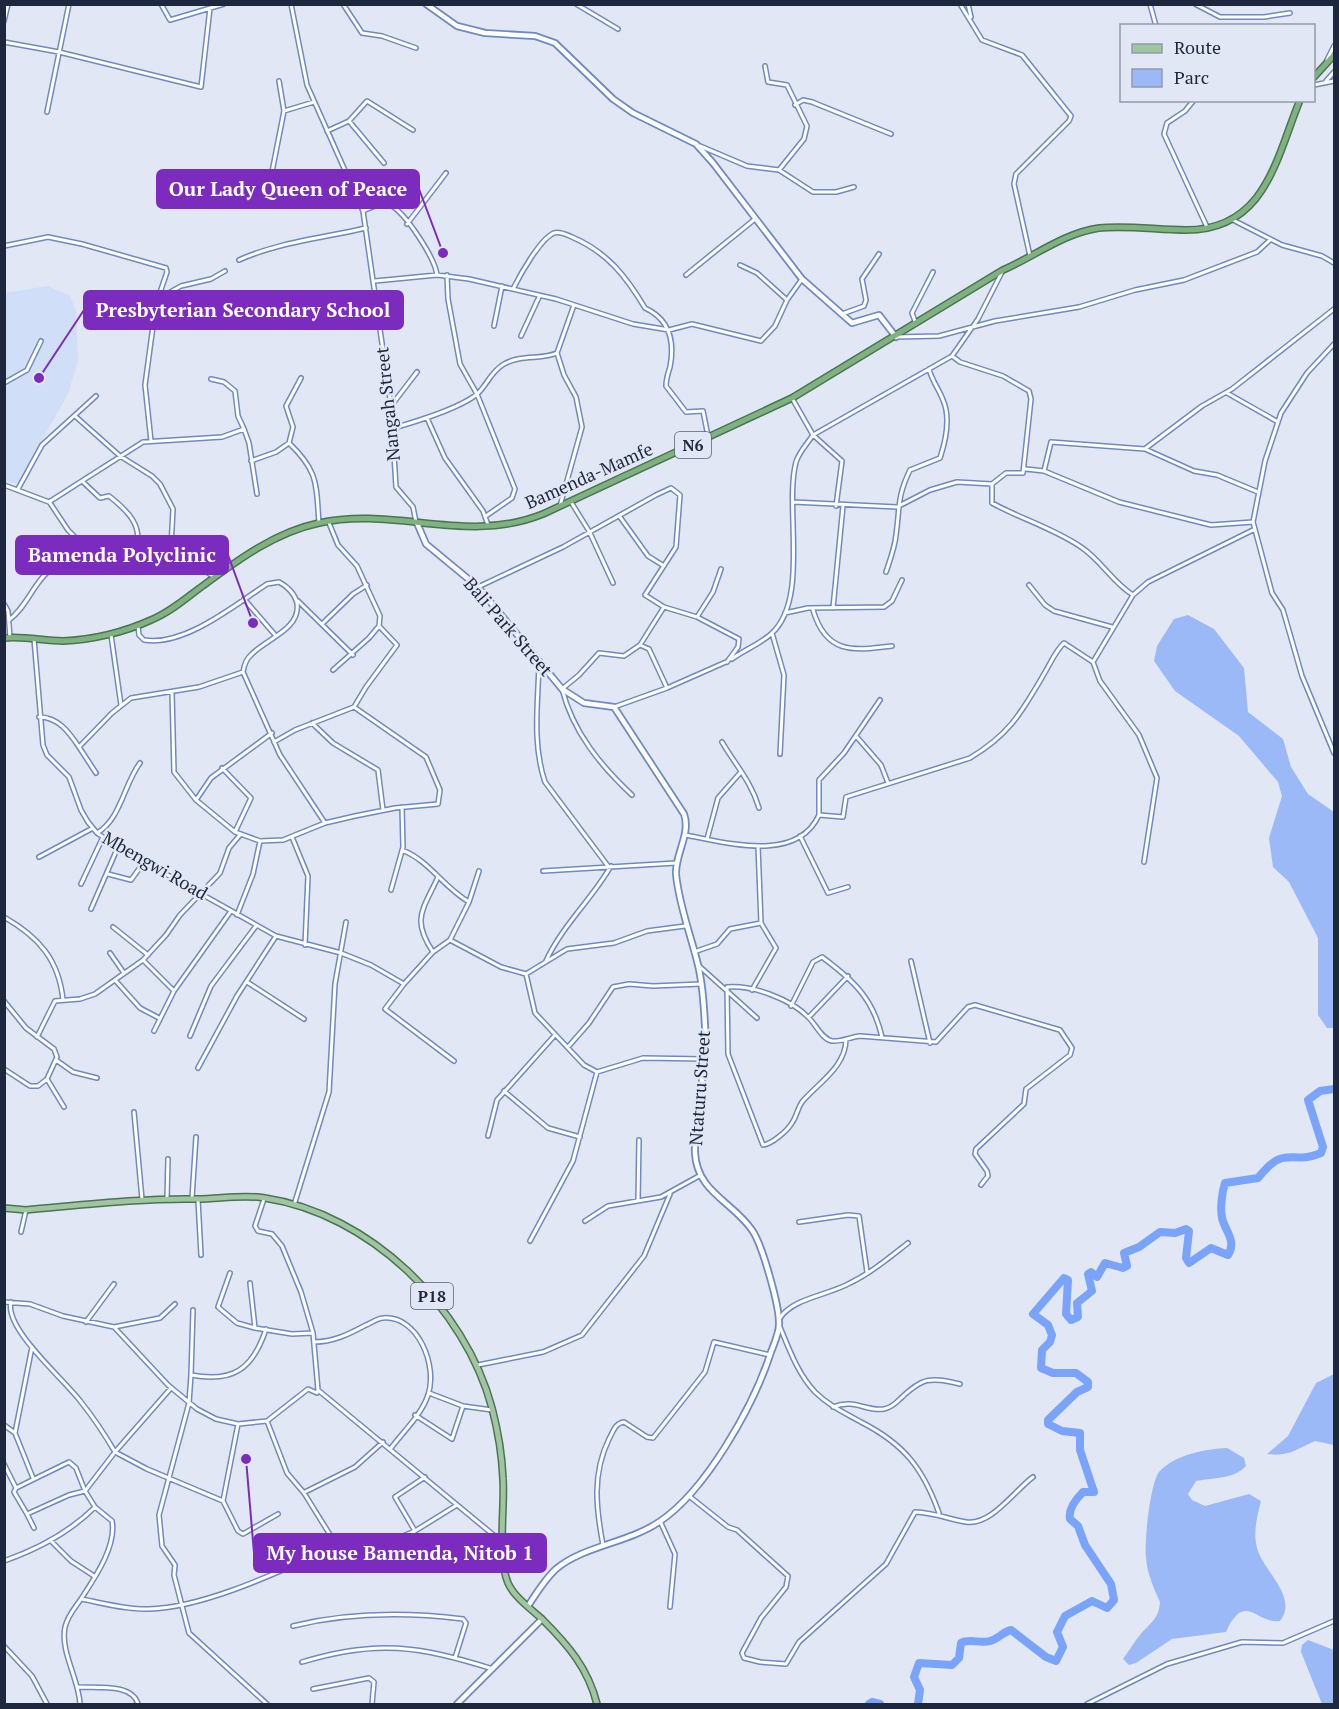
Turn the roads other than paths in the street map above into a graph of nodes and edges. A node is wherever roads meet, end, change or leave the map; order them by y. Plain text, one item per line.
1 (8, 4) edge
2 (69, 4) edge
3 (161, 4) edge
4 (224, 4) edge
5 (291, 4) edge
6 (343, 4) edge
7 (426, 4) edge
8 (576, 4) edge
9 (960, 4) edge
10 (968, 4) edge
11 (1150, 4) edge
12 (1195, 4) edge
13 (210, 8) junction
14 (1290, 13) dead end
15 (971, 19) junction
16 (4, 21) edge
17 (1155, 24) edge
18 (618, 29) dead end
19 (4, 42) edge
20 (1335, 46) edge
21 (416, 48) dead end
22 (60, 52) junction
23 (1335, 55) edge
24 (1324, 64) junction
25 (765, 66) dead end
26 (1335, 72) edge
27 (1315, 76) edge
28 (279, 81) dead end
29 (1335, 81) edge
30 (1325, 82) junction
31 (1315, 85) edge
32 (315, 101) junction
33 (1192, 102) edge
34 (1298, 102) edge
35 (795, 105) junction
36 (284, 111) junction
37 (47, 112) dead end
38 (349, 121) junction
39 (413, 130) dead end
40 (327, 131) junction
41 (891, 134) dead end
42 (696, 144) junction
43 (714, 151) junction
44 (709, 158) junction
45 (384, 164) dead end
46 (778, 170) junction
47 (446, 173) dead end
48 (270, 182) dead end
49 (855, 187) dead end
50 (363, 211) junction
51 (755, 219) junction
52 (1232, 219) junction
53 (407, 224) junction
54 (1207, 227) junction
55 (366, 228) junction
56 (1270, 240) junction
57 (4, 246) edge
58 (879, 254) dead end
59 (1031, 258) junction
60 (239, 260) dead end
61 (1335, 264) edge
62 (740, 265) dead end
63 (1003, 270) junction
64 (225, 271) dead end
65 (933, 272) dead end
66 (436, 275) junction
67 (447, 275) junction
68 (686, 275) dead end
69 (802, 279) junction
70 (374, 281) junction
71 (502, 286) junction
72 (513, 289) junction
73 (539, 296) junction
74 (157, 300) junction
75 (787, 300) junction
76 (574, 305) junction
77 (1335, 309) edge
78 (841, 314) junction
79 (916, 325) junction
80 (494, 326) dead end
81 (972, 327) junction
82 (669, 330) junction
83 (521, 336) dead end
84 (896, 337) junction
85 (41, 341) dead end
86 (1335, 344) edge
87 (557, 353) junction
88 (952, 356) junction
89 (929, 369) junction
90 (417, 372) dead end
91 (301, 378) dead end
92 (211, 379) dead end
93 (4, 383) edge
94 (1226, 392) junction
95 (477, 394) junction
96 (96, 396) dead end
97 (792, 398) junction
98 (391, 406) junction
99 (75, 416) junction
100 (427, 418) junction
101 (1278, 422) junction
102 (244, 429) junction
103 (390, 429) junction
104 (813, 435) junction
105 (709, 438) junction
106 (151, 441) junction
107 (289, 443) junction
108 (1145, 449) junction
109 (120, 456) junction
110 (251, 461) junction
111 (1026, 469) junction
112 (1044, 471) junction
113 (83, 482) junction
114 (992, 483) junction
115 (4, 485) edge
116 (18, 489) junction
117 (1258, 492) junction
118 (257, 495) dead end
119 (49, 502) junction
120 (571, 502) junction
121 (794, 502) junction
122 (560, 506) junction
123 (836, 506) junction
124 (843, 506) junction
125 (897, 507) junction
126 (486, 516) junction
127 (620, 516) junction
128 (328, 521) junction
129 (1253, 522) junction
130 (319, 523) junction
131 (417, 523) junction
132 (488, 527) junction
133 (1255, 529) junction
134 (589, 531) junction
135 (79, 541) junction
136 (664, 566) junction
137 (721, 569) dead end
138 (886, 572) dead end
139 (214, 577) junction
140 (902, 580) dead end
141 (613, 583) dead end
142 (367, 585) junction
143 (1029, 585) dead end
144 (478, 587) junction
145 (1133, 595) junction
146 (244, 599) junction
147 (296, 600) junction
148 (4, 604) edge
149 (664, 607) junction
150 (833, 608) junction
151 (812, 609) junction
152 (785, 614) junction
153 (697, 617) junction
154 (9, 620) junction
155 (322, 624) junction
156 (138, 626) junction
157 (379, 626) junction
158 (1112, 627) junction
159 (111, 633) junction
160 (772, 633) junction
161 (276, 636) junction
162 (33, 637) junction
163 (8, 638) edge
164 (640, 645) junction
165 (892, 646) dead end
166 (353, 655) junction
167 (539, 662) junction
168 (727, 662) junction
169 (1093, 662) junction
170 (333, 670) dead end
171 (243, 672) junction
172 (667, 688) junction
173 (562, 689) junction
174 (172, 692) junction
175 (880, 699) dead end
176 (121, 705) junction
177 (354, 707) junction
178 (614, 707) junction
179 (39, 717) junction
180 (312, 723) junction
181 (272, 733) junction
182 (856, 736) junction
183 (274, 742) junction
184 (722, 742) dead end
185 (79, 747) junction
186 (1335, 753) edge
187 (780, 754) dead end
188 (140, 763) dead end
189 (222, 768) junction
190 (96, 773) dead end
191 (740, 773) junction
192 (888, 783) junction
193 (632, 795) dead end
194 (196, 800) junction
195 (402, 807) junction
196 (759, 808) dead end
197 (383, 810) junction
198 (819, 815) junction
199 (325, 823) junction
200 (93, 828) junction
201 (235, 832) junction
202 (98, 833) junction
203 (240, 835) junction
204 (684, 835) junction
205 (800, 836) junction
206 (104, 837) junction
207 (292, 837) junction
208 (707, 839) junction
209 (260, 841) junction
210 (758, 846) junction
211 (118, 847) junction
212 (402, 850) junction
213 (39, 857) dead end
214 (144, 862) junction
215 (1144, 862) dead end
216 (676, 863) junction
217 (609, 866) junction
218 (479, 871) dead end
219 (543, 871) dead end
220 (108, 874) junction
221 (438, 876) junction
222 (81, 884) dead end
223 (848, 887) dead end
224 (391, 890) dead end
225 (202, 893) junction
226 (469, 902) junction
227 (91, 909) dead end
228 (231, 911) junction
229 (237, 915) junction
230 (4, 917) edge
231 (346, 922) dead end
232 (761, 923) junction
233 (256, 926) junction
234 (685, 926) junction
235 (113, 927) dead end
236 (276, 936) junction
237 (450, 940) junction
238 (305, 945) junction
239 (433, 952) junction
240 (694, 952) junction
241 (110, 953) dead end
242 (341, 953) junction
243 (148, 955) junction
244 (143, 960) junction
245 (546, 961) junction
246 (911, 961) dead end
247 (698, 964) junction
248 (124, 973) junction
249 (526, 974) junction
250 (848, 976) junction
251 (115, 980) junction
252 (247, 982) junction
253 (404, 984) junction
254 (701, 984) junction
255 (726, 990) junction
256 (752, 990) junction
257 (174, 991) junction
258 (63, 1000) junction
259 (4, 1001) edge
260 (791, 1005) junction
261 (809, 1017) junction
262 (159, 1018) junction
263 (757, 1018) dead end
264 (304, 1019) dead end
265 (153, 1031) dead end
266 (555, 1035) junction
267 (190, 1036) dead end
268 (37, 1037) junction
269 (882, 1037) junction
270 (846, 1039) junction
271 (930, 1043) junction
272 (568, 1047) junction
273 (706, 1059) junction
274 (56, 1060) junction
275 (454, 1061) dead end
276 (198, 1068) dead end
277 (4, 1069) edge
278 (597, 1072) junction
279 (97, 1078) dead end
280 (47, 1079) junction
281 (504, 1091) junction
282 (64, 1107) dead end
283 (134, 1112) dead end
284 (488, 1136) dead end
285 (196, 1137) dead end
286 (580, 1137) junction
287 (639, 1140) dead end
288 (168, 1159) dead end
289 (699, 1176) junction
290 (981, 1185) dead end
291 (670, 1194) junction
292 (167, 1198) junction
293 (264, 1198) junction
294 (195, 1199) junction
295 (142, 1200) junction
296 (638, 1201) junction
297 (294, 1205) junction
298 (4, 1208) edge
299 (26, 1210) junction
300 (585, 1221) dead end
301 (799, 1222) dead end
302 (21, 1232) dead end
303 (530, 1240) dead end
304 (908, 1242) dead end
305 (201, 1255) dead end
306 (867, 1272) junction
307 (230, 1273) dead end
308 (250, 1283) dead end
309 (114, 1284) dead end
310 (4, 1302) edge
311 (11, 1302) junction
312 (175, 1304) dead end
313 (194, 1310) dead end
314 (86, 1322) junction
315 (779, 1322) junction
316 (114, 1327) junction
317 (255, 1328) junction
318 (266, 1329) junction
319 (313, 1333) junction
320 (314, 1342) junction
321 (32, 1347) junction
322 (770, 1355) junction
323 (478, 1365) junction
324 (191, 1375) junction
325 (960, 1384) dead end
326 (171, 1388) junction
327 (318, 1390) junction
328 (429, 1393) junction
329 (189, 1403) junction
330 (463, 1406) junction
331 (833, 1407) junction
332 (492, 1410) junction
333 (415, 1415) junction
334 (267, 1421) junction
335 (238, 1424) junction
336 (4, 1425) edge
337 (15, 1433) junction
338 (383, 1442) junction
339 (391, 1448) junction
340 (115, 1452) junction
341 (4, 1464) edge
342 (168, 1476) junction
343 (424, 1477) junction
344 (1033, 1477) dead end
345 (33, 1478) junction
346 (16, 1488) junction
347 (86, 1491) junction
348 (304, 1492) junction
349 (689, 1496) junction
350 (223, 1501) junction
351 (457, 1505) junction
352 (95, 1507) junction
353 (940, 1513) junction
354 (27, 1514) junction
355 (278, 1514) dead end
356 (660, 1521) junction
357 (34, 1528) dead end
358 (415, 1531) junction
359 (51, 1541) junction
360 (503, 1543) junction
361 (337, 1546) junction
362 (604, 1548) junction
363 (4, 1561) edge
364 (94, 1576) junction
365 (81, 1599) junction
366 (182, 1605) junction
367 (528, 1606) junction
368 (670, 1607) dead end
369 (542, 1619) junction
370 (1335, 1621) edge
371 (293, 1626) dead end
372 (4, 1646) edge
373 (455, 1658) junction
374 (302, 1662) dead end
375 (493, 1669) junction
376 (78, 1687) junction
377 (313, 1689) dead end
378 (47, 1704) edge
379 (80, 1704) edge
380 (138, 1704) edge
381 (267, 1704) edge
382 (372, 1704) edge
383 (457, 1704) edge
384 (597, 1704) edge
385 (1087, 1704) edge

1 - 16 street
2 - 22 street
3 - 13 street
4 - 13 street
5 - 32 street, Nangah Street
6 - 21 street
7 - 42 street
8 - 18 street
9 - 15 street
10 - 15 street
11 - 17 street
12 - 14 street
13 - 22 street
15 - 59 street
19 - 22 street
20 - 24 street
22 - 37 street
23 - 24 highway
24 - 27 highway
25 - 35 street
26 - 30 street
28 - 36 street
29 - 30 street
30 - 31 street
32 - 36 street
32 - 40 street, Nangah Street
33 - 54 street
34 - 52 highway, Bamenda-Mamfe / N6
35 - 41 street
35 - 46 street
36 - 48 street
38 - 39 street
38 - 40 street
38 - 45 street
40 - 50 street, Nangah Street
42 - 43 street
42 - 44 street
43 - 44 street
43 - 46 street
44 - 51 street
46 - 49 street
47 - 53 street
50 - 53 street
50 - 55 street, Nangah Street
51 - 68 street
51 - 69 street
52 - 54 highway, Bamenda-Mamfe / N6
52 - 56 street
53 - 66 street
54 - 59 highway, Bamenda-Mamfe / N6
55 - 60 street
55 - 70 street, Nangah Street
56 - 61 street
56 - 81 street
57 - 74 street
58 - 78 street
59 - 63 highway, Bamenda-Mamfe / N6
62 - 75 street
63 - 79 highway, Bamenda-Mamfe / N6
63 - 81 street
64 - 74 street
65 - 79 street
66 - 67 street
66 - 70 street
67 - 71 street
67 - 95 street
69 - 75 street
69 - 78 street
70 - 98 street, Nangah Street
71 - 72 street
71 - 80 street
72 - 73 street
72 - 82 street
73 - 76 street
73 - 83 street
74 - 106 street
75 - 82 street
76 - 82 street
76 - 87 street
77 - 94 street
78 - 84 street
79 - 84 highway, Bamenda-Mamfe / N6
81 - 84 street
81 - 88 street
82 - 105 street
84 - 97 highway, Bamenda-Mamfe / N6
85 - 93 street
86 - 101 street
87 - 95 street
87 - 122 street
88 - 89 street
88 - 111 street
89 - 104 street
89 - 125 street
90 - 98 street
91 - 107 street
92 - 102 street
94 - 101 street
94 - 108 street
95 - 100 street
95 - 126 street
96 - 99 street
97 - 104 street
97 - 105 highway, Bamenda-Mamfe / N6
98 - 103 street, Nangah Street
99 - 109 street
99 - 116 street
100 - 103 street
100 - 126 street
101 - 117 street
102 - 106 street
102 - 110 street
103 - 131 street, Nangah Street
104 - 121 street
104 - 123 street
105 - 120 highway, Bamenda-Mamfe / N6
106 - 109 street
107 - 110 street
107 - 130 street
108 - 112 street
108 - 117 street
109 - 113 street
109 - 139 street
110 - 118 street
111 - 112 street
111 - 114 street
112 - 129 street
113 - 119 street
113 - 135 street
114 - 125 street
114 - 145 street
115 - 116 street
116 - 119 street
117 - 129 street
119 - 135 street
120 - 122 highway, Bamenda-Mamfe / N6
120 - 134 street
121 - 123 street
121 - 152 street
122 - 132 highway, Bamenda-Mamfe / N6
123 - 124 street
124 - 125 street
124 - 150 street
125 - 138 street
126 - 132 street
127 - 134 street
127 - 136 street
127 - 136 street
128 - 130 highway, Bamenda-Mamfe / N6
128 - 131 highway, Bamenda-Mamfe / N6
128 - 142 street
129 - 133 street
130 - 139 highway, Bamenda-Mamfe / N6
131 - 132 highway, Bamenda-Mamfe / N6
131 - 144 street, Bali Park Street
133 - 145 street
133 - 186 street
134 - 141 street
134 - 144 street
135 - 154 street
136 - 149 street
137 - 153 street
139 - 156 highway, Bamenda-Mamfe / N6
140 - 150 street
142 - 155 street
142 - 157 street
143 - 158 street
144 - 167 street, Bali Park Street
145 - 158 street
146 - 147 street
146 - 156 street
146 - 161 street
147 - 155 street
147 - 161 street
148 - 154 street
149 - 153 street
149 - 164 street
150 - 151 street
151 - 152 street
151 - 165 street
152 - 160 street
153 - 168 street
154 - 163 street
155 - 166 street
156 - 159 highway, Bamenda-Mamfe / N6
157 - 166 street
157 - 177 street
158 - 169 street
159 - 162 highway, Bamenda-Mamfe / N6
159 - 176 street
160 - 168 street
160 - 187 street
161 - 171 street
162 - 163 highway, Bamenda-Mamfe / N6
162 - 179 street, Mbengwi Road
164 - 172 street
164 - 173 street
166 - 170 street
167 - 173 street, Bali Park Street
167 - 217 street
168 - 172 street
169 - 192 street
169 - 215 street
171 - 174 street
171 - 181 street
172 - 178 street
173 - 178 street, Bali Park Street
173 - 193 street
174 - 176 street
174 - 194 street
175 - 182 street
176 - 185 street
177 - 180 street
177 - 195 street
178 - 204 street, Ntaturu Street
179 - 185 street
179 - 200 street, Mbengwi Road
180 - 183 street
180 - 197 street
181 - 183 street
181 - 189 street
182 - 192 street
182 - 198 street
183 - 199 street
184 - 191 street
185 - 190 street
188 - 202 street
189 - 194 street
189 - 201 street
191 - 196 street
191 - 208 street
192 - 198 street
194 - 201 street
195 - 197 street
195 - 212 street
197 - 199 street
198 - 205 street
199 - 207 street
200 - 202 street, Mbengwi Road
200 - 213 street
201 - 203 street
202 - 206 street, Mbengwi Road
203 - 209 street
203 - 225 street
204 - 208 street
204 - 216 street, Ntaturu Street
205 - 210 street
205 - 223 street
206 - 211 street, Mbengwi Road
206 - 222 street
207 - 209 street
207 - 238 street
208 - 210 street
209 - 229 street
210 - 232 street
211 - 214 street, Mbengwi Road
211 - 220 street
212 - 221 street
212 - 224 street
214 - 220 street
214 - 225 street, Mbengwi Road
216 - 217 street
216 - 234 street, Ntaturu Street
217 - 219 street
217 - 245 street
218 - 226 street
220 - 227 street
221 - 226 street
221 - 239 street
225 - 228 street, Mbengwi Road
225 - 243 street
226 - 237 street
228 - 229 street, Mbengwi Road
228 - 257 street
229 - 233 street, Mbengwi Road
230 - 258 street
231 - 242 street
232 - 240 street
232 - 256 street
233 - 236 street, Mbengwi Road
233 - 267 street
234 - 240 street, Ntaturu Street
234 - 245 street
235 - 243 street
236 - 238 street, Mbengwi Road
236 - 252 street
237 - 239 street
237 - 249 street
238 - 242 street, Mbengwi Road
239 - 253 street
240 - 247 street, Ntaturu Street
241 - 248 street
242 - 253 street, Mbengwi Road
242 - 297 street
243 - 244 street
244 - 248 street
244 - 257 street
245 - 249 street
246 - 271 street
247 - 254 street, Ntaturu Street
247 - 255 street
248 - 251 street
249 - 266 street
250 - 260 street
250 - 261 street
250 - 269 street
251 - 258 street
251 - 262 street
252 - 264 street
252 - 276 street
253 - 275 street
254 - 272 street
254 - 273 street, Ntaturu Street
255 - 256 street
255 - 263 street
255 - 270 street
256 - 260 street
257 - 262 street
258 - 268 street
259 - 268 street
260 - 261 street
261 - 270 street
262 - 265 street
266 - 272 street
266 - 281 street
268 - 274 street
269 - 270 street
269 - 271 street
271 - 290 street
272 - 278 street
273 - 278 street
273 - 289 street, Ntaturu Street
274 - 279 street
274 - 280 street
277 - 280 street
278 - 286 street
280 - 282 street
281 - 284 street
281 - 286 street
283 - 295 street
285 - 294 street
286 - 303 street
287 - 296 street
288 - 292 street
289 - 291 street
289 - 315 street
291 - 296 street
291 - 323 street
292 - 294 main road, P18
292 - 295 main road, P18
293 - 294 main road, P18
293 - 297 main road, P18
293 - 319 street
294 - 305 street
295 - 299 main road, P18
296 - 300 street
297 - 323 main road, P18
298 - 299 main road, P18
299 - 302 street
301 - 306 street
304 - 306 street
306 - 315 street
307 - 317 street
308 - 317 street
309 - 314 street
310 - 311 street
311 - 314 street
311 - 321 street
312 - 316 street
313 - 324 street
314 - 316 street
315 - 322 street
315 - 331 street
316 - 326 street
317 - 318 street
318 - 319 street
318 - 324 street
319 - 320 street
320 - 327 street
320 - 328 street
321 - 337 street
321 - 340 street
322 - 349 street
322 - 362 street
323 - 332 main road, P18
324 - 329 street
325 - 331 street
326 - 329 street
326 - 340 street
327 - 334 street
327 - 338 street
328 - 330 street
328 - 333 street
329 - 335 street
329 - 342 street
330 - 332 street
330 - 333 street
331 - 353 street
332 - 360 main road, P18
333 - 339 street
334 - 335 street
334 - 348 street
335 - 350 street
336 - 337 street
337 - 345 street
338 - 339 street
338 - 348 street
339 - 343 street
340 - 342 street
340 - 347 street
341 - 346 street
342 - 350 street
342 - 366 street
343 - 351 street
343 - 358 street
344 - 353 street
345 - 346 street
345 - 347 street
346 - 354 street
347 - 352 street
347 - 354 street
348 - 361 street
349 - 353 street
349 - 356 street
350 - 355 street
351 - 358 street
351 - 360 street
352 - 359 street
352 - 364 street
354 - 357 street
356 - 362 street
356 - 368 street
358 - 361 street
359 - 363 street
359 - 364 street
360 - 367 main road, P18
361 - 366 street
362 - 367 street
364 - 365 street
365 - 366 street
365 - 376 street
366 - 381 street
367 - 369 main road, P18
369 - 375 street
369 - 384 main road, P18
370 - 385 street
371 - 373 street
372 - 378 street
373 - 374 street
373 - 375 street
375 - 383 street
376 - 379 street
376 - 380 street
377 - 382 street

